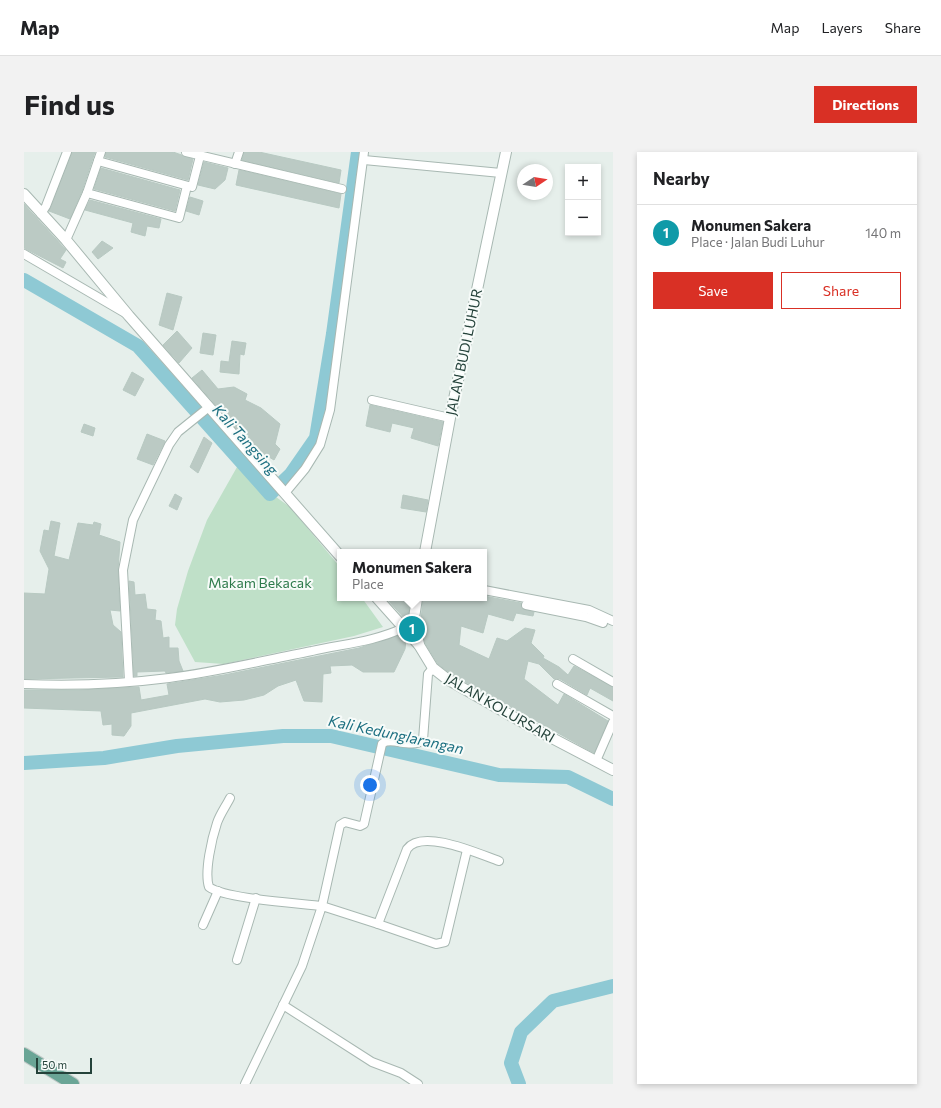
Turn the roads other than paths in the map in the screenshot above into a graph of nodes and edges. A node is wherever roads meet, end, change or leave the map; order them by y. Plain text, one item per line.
1 (67, 152) edge
2 (101, 152) edge
3 (186, 152) edge
4 (239, 152) edge
5 (506, 152) edge
6 (202, 155) edge
7 (364, 156) edge
8 (98, 161) junction
9 (235, 164) junction
10 (501, 173) junction
11 (187, 186) junction
12 (342, 189) dead end
13 (87, 193) junction
14 (24, 194) edge
15 (41, 214) junction
16 (66, 240) junction
17 (24, 254) edge
18 (129, 316) junction
19 (372, 400) dead end
20 (207, 409) junction
21 (450, 418) junction
22 (282, 489) junction
23 (426, 549) edge
24 (337, 553) edge
25 (487, 591) edge
26 (380, 601) edge
27 (417, 601) edge
28 (526, 604) dead end
29 (568, 610) junction
30 (414, 618) junction
31 (613, 621) edge
32 (603, 623) dead end
33 (403, 628) junction
34 (419, 645) junction
35 (573, 659) dead end
36 (433, 668) junction
37 (129, 681) junction
38 (613, 682) edge
39 (24, 684) edge
40 (557, 684) dead end
41 (613, 716) edge
42 (613, 722) edge
43 (596, 761) junction
44 (613, 770) edge
45 (230, 798) dead end
46 (467, 850) junction
47 (499, 861) dead end
48 (218, 891) junction
49 (256, 898) junction
50 (322, 906) junction
51 (378, 924) junction
52 (203, 925) dead end
53 (237, 960) dead end
54 (283, 1005) junction
55 (24, 1054) edge
56 (68, 1082) edge
57 (245, 1084) edge
58 (418, 1084) edge

1 - 15 street
2 - 8 street
3 - 6 street
4 - 9 street
5 - 10 street, JALAN BUDI LUHUR
6 - 9 street
6 - 11 street
7 - 10 street
7 - 22 street
8 - 11 street
8 - 13 street
9 - 12 street
10 - 21 street, JALAN BUDI LUHUR
11 - 13 street
13 - 16 street
14 - 15 street
15 - 16 street
16 - 18 street
17 - 18 street
18 - 20 street
19 - 21 street
20 - 22 street
20 - 37 street
21 - 23 street, JALAN BUDI LUHUR
22 - 24 street
25 - 29 street
26 - 33 street, JALAN KOLURSARI
27 - 30 street
28 - 29 street
29 - 31 street
29 - 32 street
30 - 33 street
30 - 34 street
33 - 34 street, JALAN KOLURSARI
33 - 37 street
34 - 36 street, JALAN KOLURSARI
35 - 38 street
36 - 43 street, JALAN KOLURSARI
36 - 50 street
37 - 39 street
40 - 41 street
42 - 43 street
43 - 44 street, JALAN KOLURSARI
45 - 48 street
46 - 47 street
46 - 51 street
46 - 51 street
48 - 49 street
48 - 52 street
49 - 50 street
49 - 53 street
50 - 51 street
50 - 54 street
54 - 57 street
54 - 58 street
55 - 56 main road

